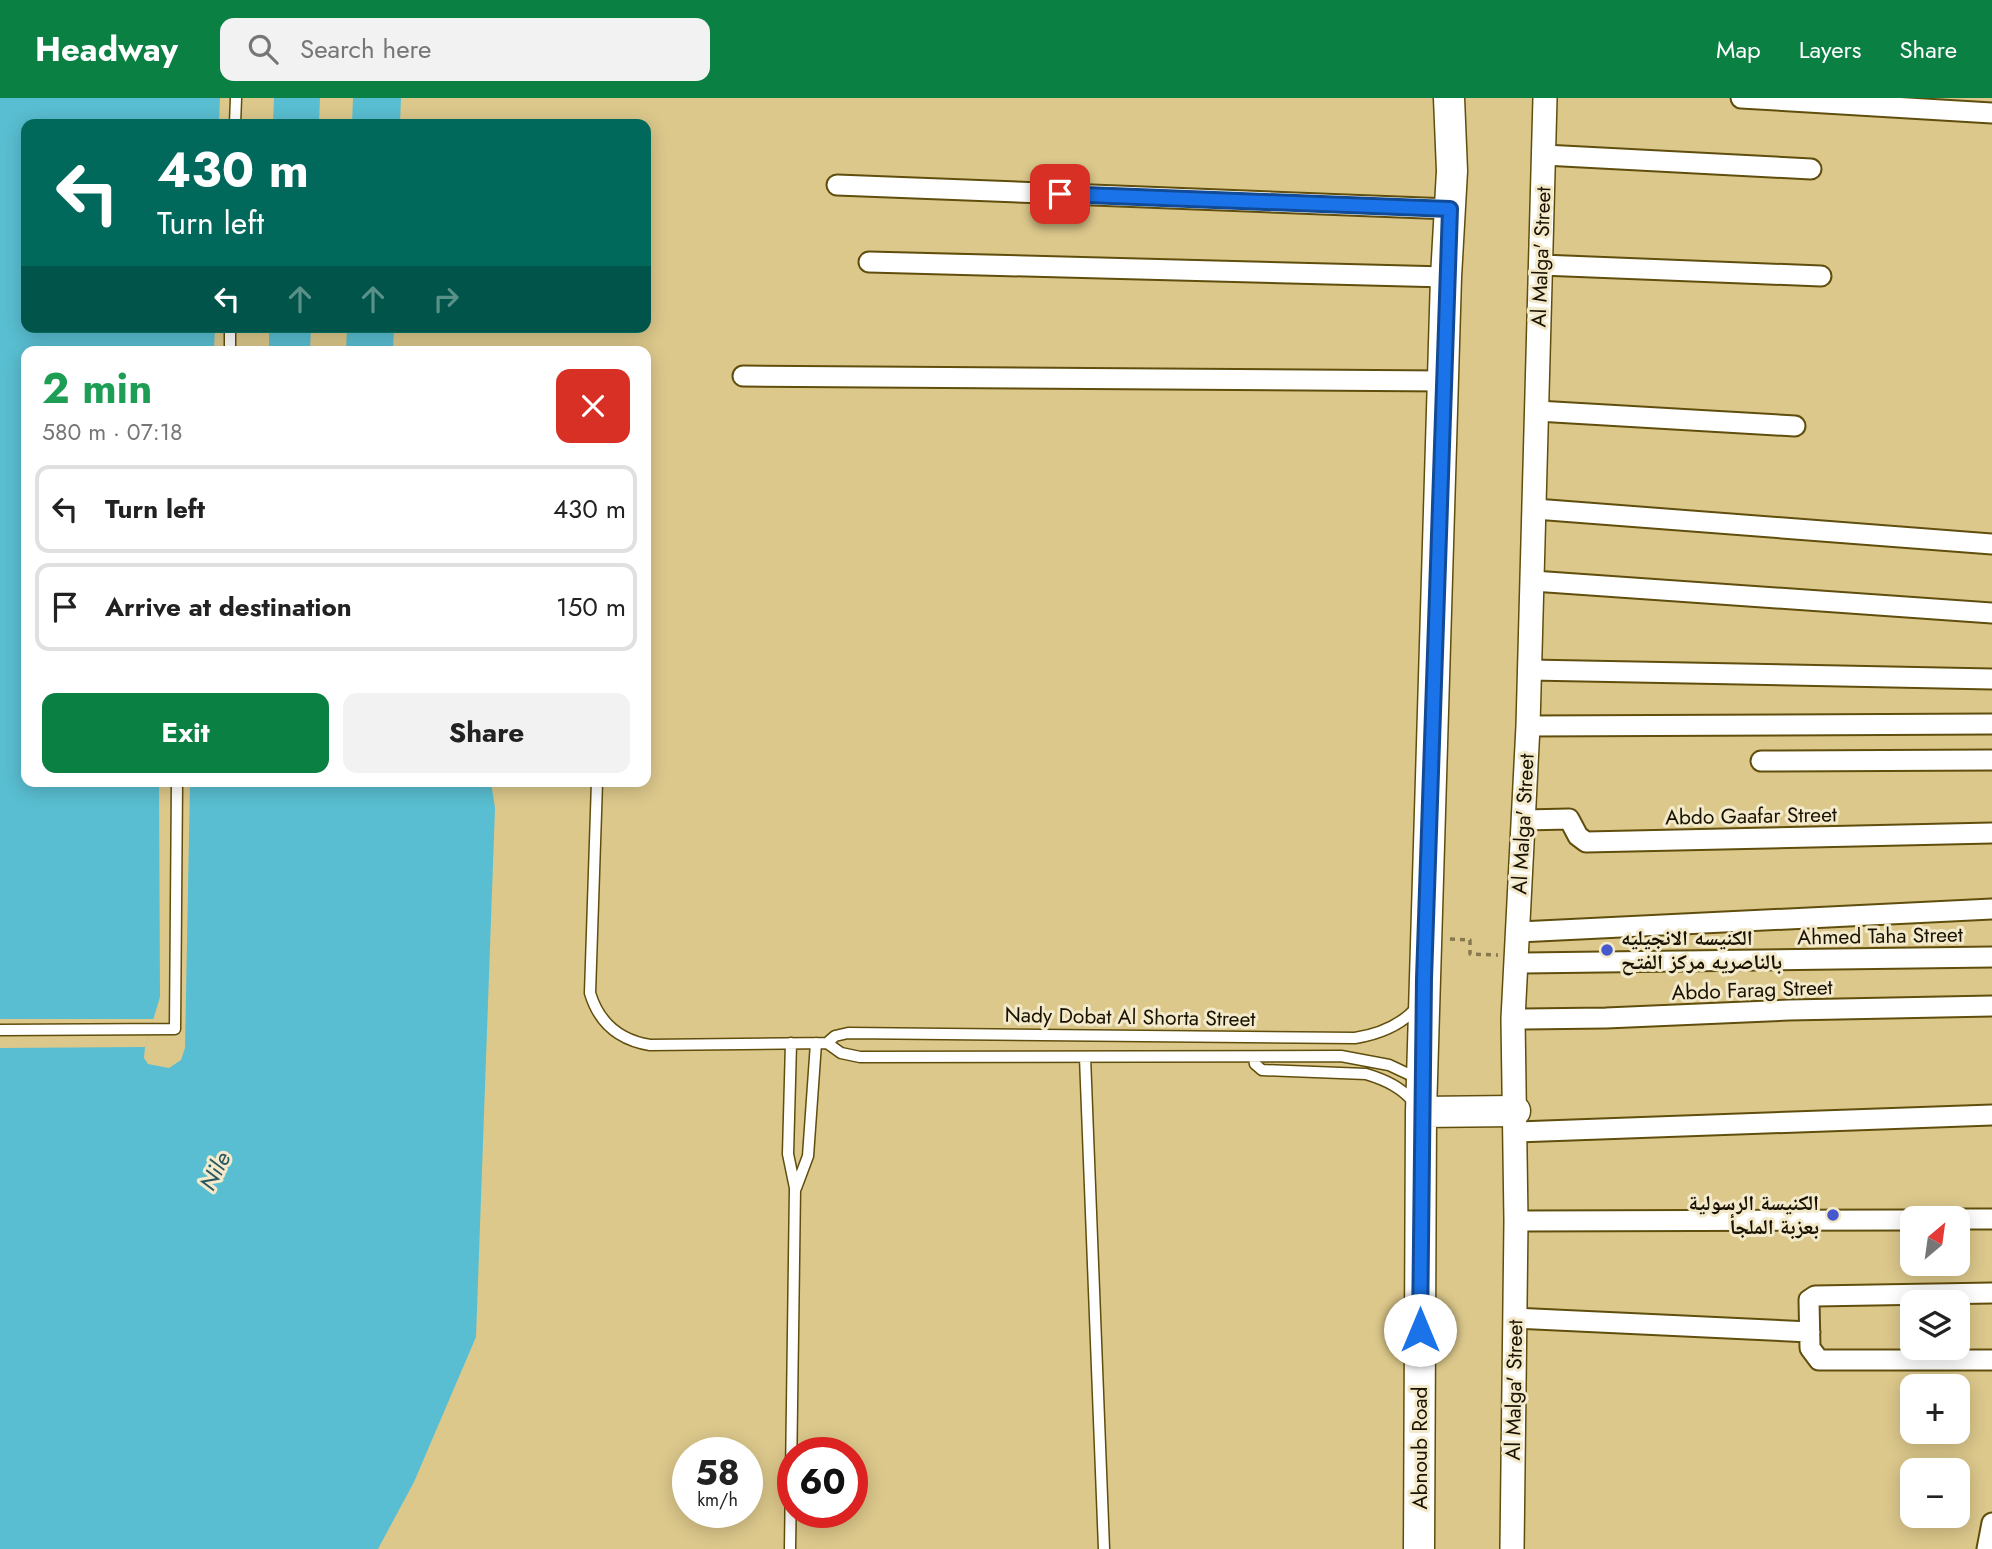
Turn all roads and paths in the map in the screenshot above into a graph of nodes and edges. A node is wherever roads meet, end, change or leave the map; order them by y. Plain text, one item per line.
1 (236, 98) edge
2 (1449, 98) edge
3 (1463, 98) edge
4 (1545, 98) edge
5 (1741, 98) edge
6 (1992, 113) edge
7 (235, 119) edge
8 (1544, 155) junction
9 (1811, 169) dead end
10 (1452, 171) junction
11 (837, 186) dead end
12 (1450, 209) junction
13 (869, 262) dead end
14 (1541, 265) junction
15 (1821, 276) dead end
16 (1446, 277) junction
17 (743, 376) dead end
18 (1445, 382) junction
19 (1537, 411) junction
20 (1795, 426) dead end
21 (1535, 509) junction
22 (1992, 544) edge
23 (1533, 581) junction
24 (1992, 613) edge
25 (1530, 670) junction
26 (1992, 678) edge
27 (1992, 724) edge
28 (1528, 726) junction
29 (1992, 760) edge
30 (1761, 761) dead end
31 (177, 787) edge
32 (597, 787) edge
33 (1523, 820) junction
34 (1992, 833) edge
35 (1992, 909) edge
36 (1519, 932) junction
37 (1425, 937) junction
38 (1992, 957) edge
39 (1510, 959) junction
40 (1423, 1000) junction
41 (1992, 1006) edge
42 (1513, 1019) junction
43 (0, 1030) edge
44 (1302, 1038) junction
45 (792, 1043) junction
46 (816, 1043) junction
47 (827, 1043) junction
48 (1254, 1056) junction
49 (1302, 1056) junction
50 (1085, 1057) junction
51 (1422, 1080) junction
52 (1421, 1112) junction
53 (1992, 1115) edge
54 (1511, 1118) junction
55 (795, 1188) junction
56 (1970, 1219) edge
57 (1992, 1219) edge
58 (1900, 1220) edge
59 (1516, 1221) junction
60 (1992, 1293) edge
61 (1515, 1318) junction
62 (1810, 1332) junction
63 (1992, 1360) edge
64 (1992, 1522) edge
65 (790, 1549) edge
66 (1104, 1549) edge
67 (1419, 1549) edge
68 (1512, 1549) edge
69 (1987, 1549) edge

1 - 7 lane
2 - 10 main road, Abnoub Road
3 - 10 main road, Abnoub Road
4 - 8 street, Al Malga' Street
5 - 6 street
8 - 9 street
8 - 14 street, Al Malga' Street
10 - 12 main road, Abnoub Road
11 - 12 street
12 - 16 main road, Abnoub Road
13 - 16 street
14 - 15 street
14 - 19 street, Al Malga' Street
16 - 18 main road, Abnoub Road
17 - 18 street
18 - 37 main road, Abnoub Road
19 - 20 street
19 - 21 street, Al Malga' Street
21 - 22 street
21 - 23 street, Al Malga' Street
23 - 24 street
23 - 25 street, Al Malga' Street
25 - 26 street
25 - 28 street, Al Malga' Street
27 - 28 street
28 - 33 street, Al Malga' Street
29 - 30 street
31 - 43 lane
32 - 45 lane, Nady Dobat Al Shorta Street
33 - 34 street, Abdo Gaafar Street
33 - 36 street, Al Malga' Street
35 - 36 street
36 - 39 street, Al Malga' Street
37 - 39 path
37 - 40 main road, Abnoub Road
38 - 39 street, Ahmed Taha Street
39 - 42 street, Al Malga' Street
40 - 44 lane, Nady Dobat Al Shorta Street
40 - 51 main road, Abnoub Road
41 - 42 street, Abdo Farag Street
42 - 54 street, Al Malga' Street
44 - 47 lane, Nady Dobat Al Shorta Street
44 - 49 lane
45 - 46 lane, Nady Dobat Al Shorta Street
45 - 55 lane
46 - 47 lane, Nady Dobat Al Shorta Street
46 - 55 lane
47 - 50 lane, Nady Dobat Al Shorta Street
48 - 49 lane, Nady Dobat Al Shorta Street
48 - 50 lane, Nady Dobat Al Shorta Street
48 - 52 lane
49 - 51 lane, Nady Dobat Al Shorta Street
50 - 66 lane
51 - 52 main road, Abnoub Road
52 - 54 main road
52 - 67 main road, Abnoub Road
53 - 54 street
54 - 59 street, Al Malga' Street
55 - 65 lane
56 - 57 street
58 - 59 street
59 - 61 street, Al Malga' Street
60 - 62 street
61 - 62 street
61 - 68 street, Al Malga' Street
62 - 63 street
64 - 69 street

